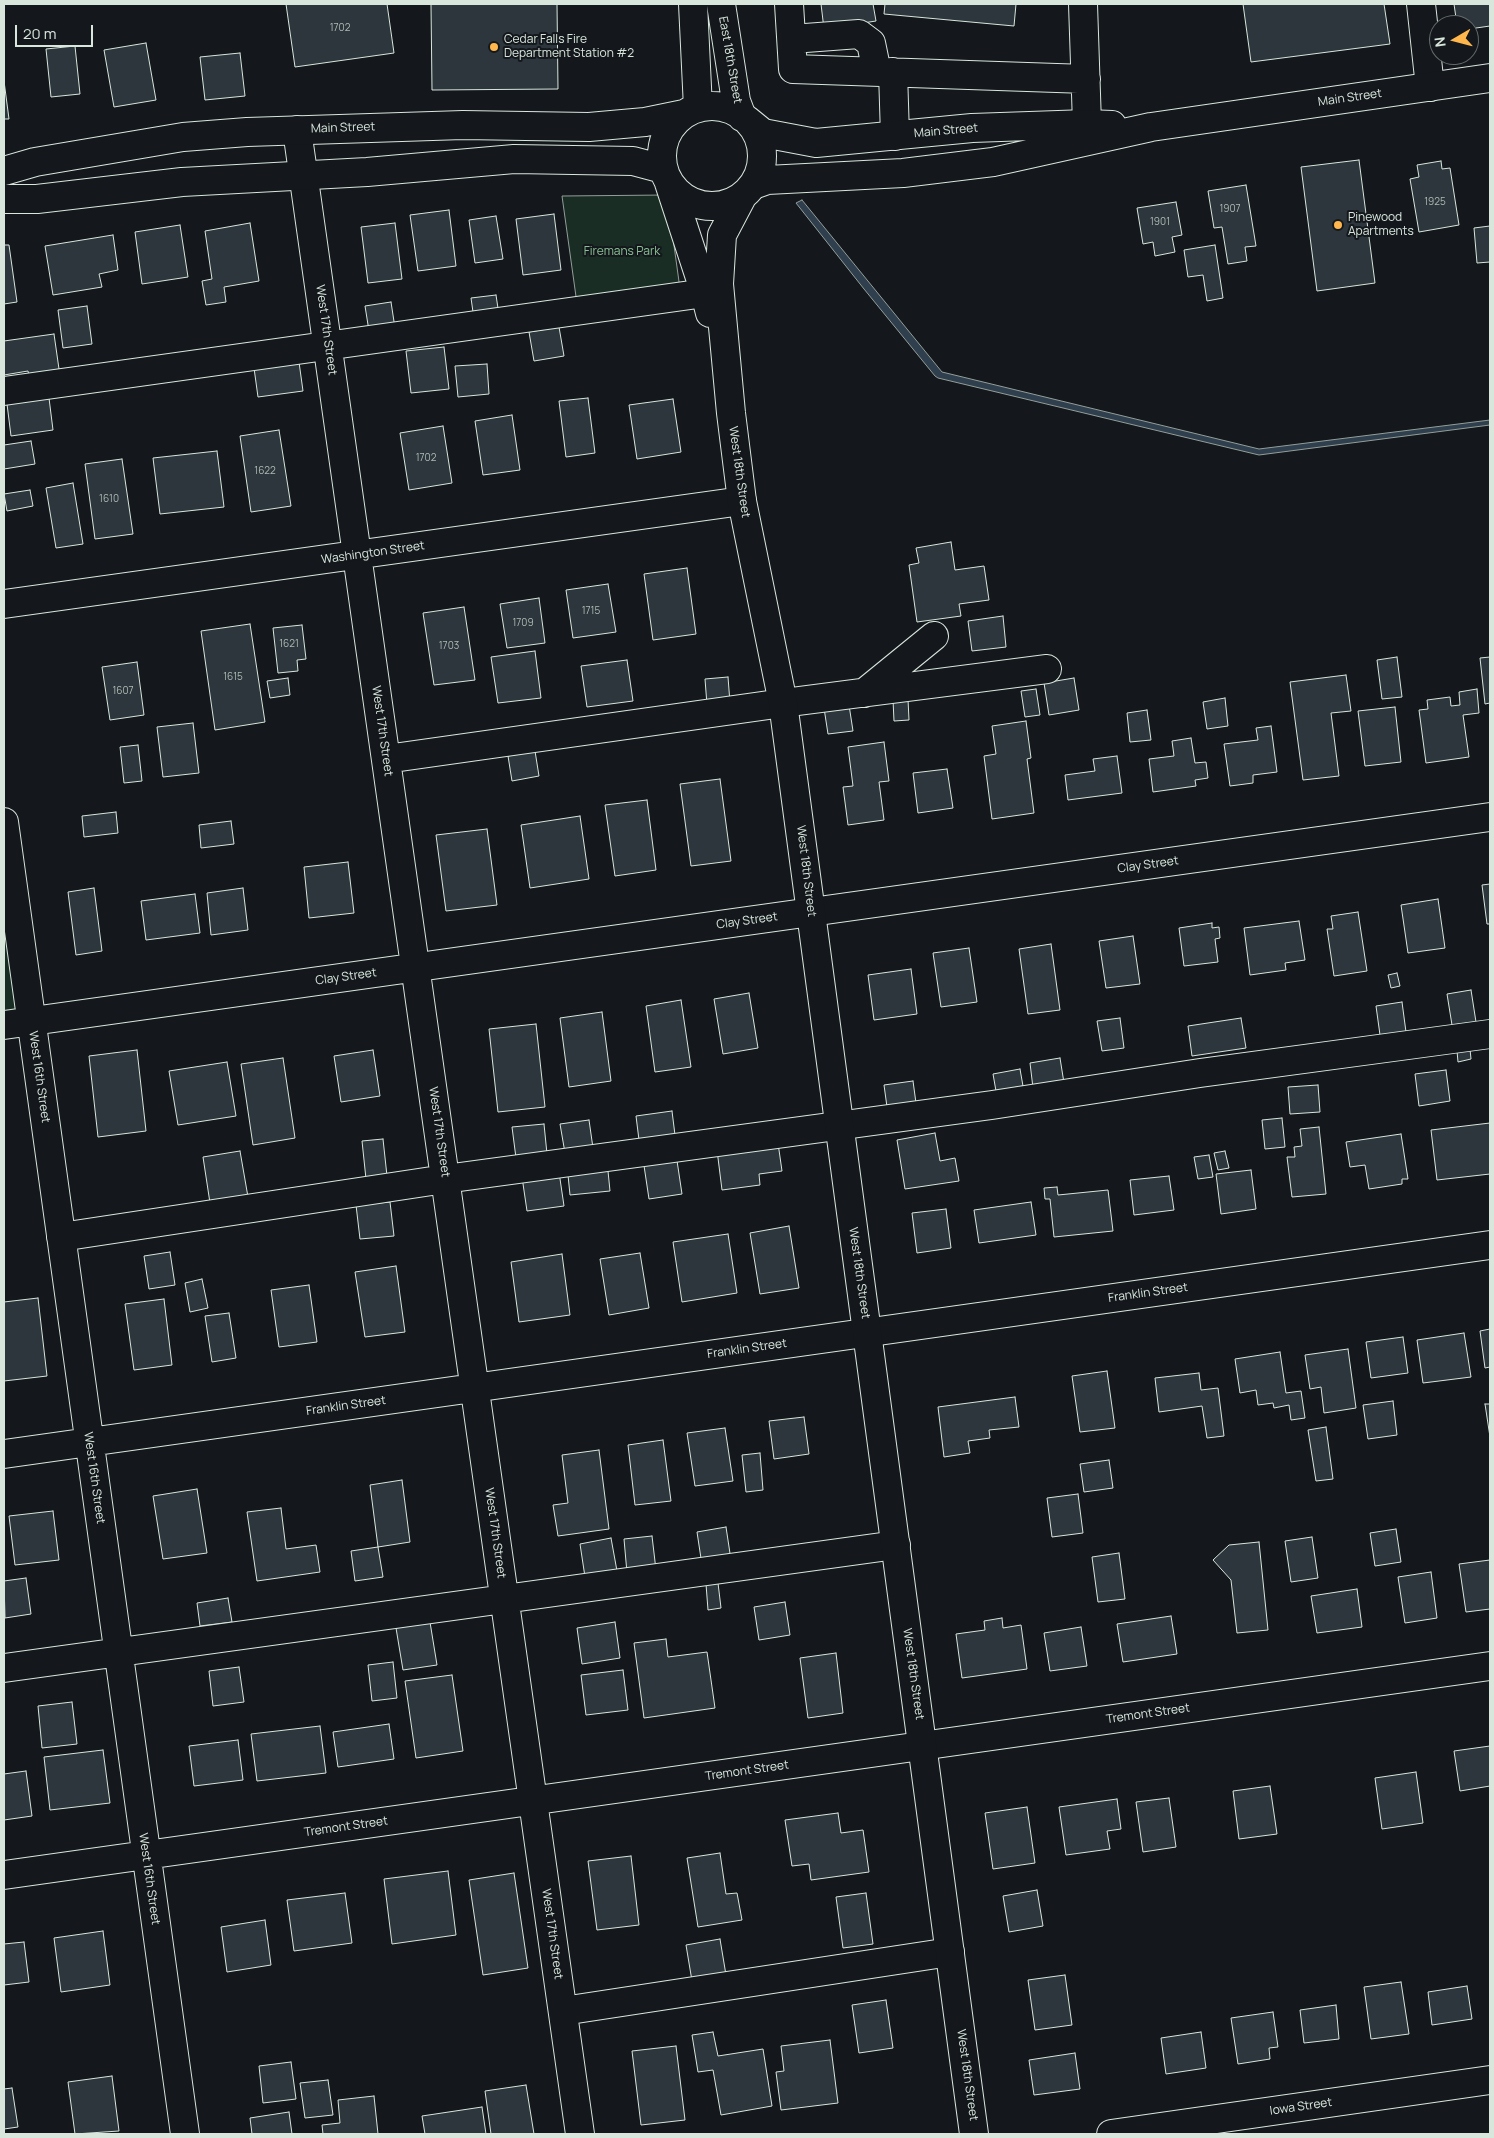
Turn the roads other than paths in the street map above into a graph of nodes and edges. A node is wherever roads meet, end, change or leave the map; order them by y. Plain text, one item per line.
1 (693, 4) edge
2 (721, 4) edge
3 (789, 4) edge
4 (1083, 4) edge
5 (1421, 4) edge
6 (792, 38) junction
7 (885, 72) junction
8 (1086, 78) junction
9 (1490, 78) edge
10 (1430, 87) junction
11 (691, 111) junction
12 (744, 118) junction
13 (1087, 124) junction
14 (1151, 127) junction
15 (298, 130) junction
16 (895, 136) junction
17 (4, 171) edge
18 (304, 175) junction
19 (666, 176) junction
20 (747, 191) junction
21 (4, 199) edge
22 (705, 294) junction
23 (328, 346) junction
24 (4, 392) edge
25 (731, 413) junction
26 (742, 501) junction
27 (358, 555) junction
28 (4, 604) edge
29 (934, 636) dead end
30 (1047, 669) dead end
31 (864, 693) junction
32 (783, 703) junction
33 (386, 759) junction
34 (1490, 817) edge
35 (4, 822) edge
36 (811, 912) junction
37 (416, 968) junction
38 (31, 1021) junction
39 (4, 1025) edge
40 (1490, 1034) edge
41 (840, 1125) junction
42 (445, 1179) junction
43 (61, 1237) junction
44 (1490, 1244) edge
45 (867, 1332) junction
46 (475, 1388) junction
47 (89, 1442) junction
48 (4, 1454) edge
49 (896, 1545) junction
50 (505, 1600) junction
51 (118, 1652) junction
52 (1490, 1666) edge
53 (4, 1668) edge
54 (922, 1746) junction
55 (533, 1801) junction
56 (146, 1855) junction
57 (4, 1875) edge
58 (950, 1952) junction
59 (563, 2011) junction
60 (1490, 2080) edge
61 (184, 2134) edge
62 (580, 2134) edge
63 (974, 2134) edge
64 (1111, 2134) edge

1 - 11 street
2 - 12 street, East 18th Street
3 - 6 street
4 - 8 street
5 - 10 street
6 - 7 street
6 - 7 street
7 - 8 street
7 - 16 street
8 - 13 street
9 - 10 street, Main Street
10 - 14 street, Main Street
11 - 12 street
11 - 15 street, Main Street
11 - 19 street
12 - 16 street, Main Street
12 - 20 street
13 - 14 street, Main Street
13 - 16 street, Main Street
14 - 20 street, Main Street
15 - 17 street, Main Street
15 - 18 street, West 17th Street
18 - 19 street
18 - 21 street
18 - 23 street, West 17th Street
19 - 20 street
19 - 22 street, West 18th Street
20 - 25 street, West 18th Street
22 - 23 street
22 - 25 street, West 18th Street
23 - 24 street
23 - 27 street, West 17th Street
25 - 26 street, West 18th Street
26 - 27 street, Washington Street
26 - 32 street, West 18th Street
27 - 28 street, Washington Street
27 - 33 street, West 17th Street
29 - 31 street
30 - 31 street
31 - 32 street
32 - 33 street
32 - 36 street, West 18th Street
33 - 37 street, West 17th Street
34 - 36 street, Clay Street
35 - 38 street, West 16th Street
36 - 37 street, Clay Street
36 - 41 street, West 18th Street
37 - 38 street, Clay Street
37 - 42 street, West 17th Street
38 - 39 street, Clay Street
38 - 43 street, West 16th Street
40 - 41 street
41 - 42 street
41 - 45 street, West 18th Street
42 - 43 street
42 - 46 street, West 17th Street
43 - 47 street, West 16th Street
44 - 45 street, Franklin Street
45 - 46 street, Franklin Street
45 - 49 street, West 18th Street
46 - 47 street, Franklin Street
46 - 50 street, West 17th Street
47 - 48 street, Franklin Street
47 - 51 street, West 16th Street
49 - 50 street
49 - 54 street, West 18th Street
50 - 51 street
50 - 55 street, West 17th Street
51 - 53 street
51 - 56 street, West 16th Street
52 - 54 street, Tremont Street
54 - 55 street, Tremont Street
54 - 58 street, West 18th Street
55 - 56 street, Tremont Street
55 - 59 street, West 17th Street
56 - 57 street, Tremont Street
56 - 61 street, West 16th Street
58 - 59 street
58 - 63 street, West 18th Street
59 - 62 street, West 17th Street
60 - 64 street, Iowa Street

